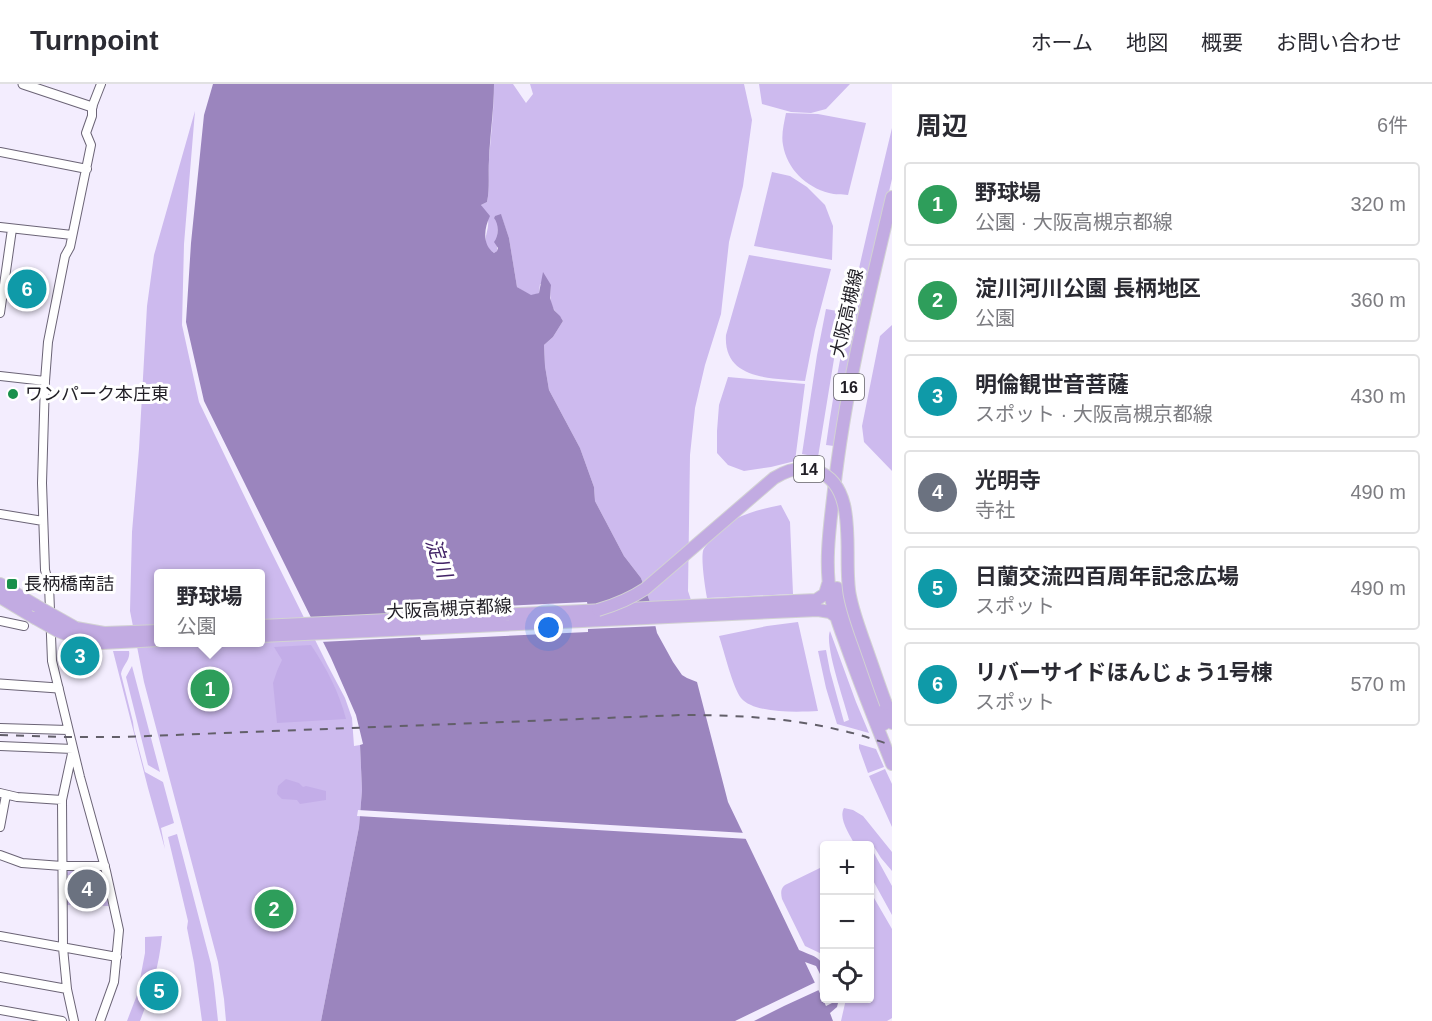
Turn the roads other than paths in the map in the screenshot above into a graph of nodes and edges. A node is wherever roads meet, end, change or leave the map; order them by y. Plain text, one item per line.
1 (23, 84) edge
2 (101, 84) edge
3 (45, 87) edge
4 (92, 107) junction
5 (0, 152) edge
6 (87, 169) junction
7 (892, 197) edge
8 (892, 223) edge
9 (0, 227) edge
10 (12, 229) junction
11 (72, 236) junction
12 (0, 313) edge
13 (0, 376) edge
14 (45, 381) junction
15 (0, 514) edge
16 (43, 521) junction
17 (829, 581) junction
18 (0, 584) edge
19 (834, 596) junction
20 (0, 597) edge
21 (817, 605) junction
22 (598, 610) junction
23 (35, 612) junction
24 (837, 617) junction
25 (0, 621) edge
26 (24, 626) dead end
27 (265, 626) edge
28 (154, 631) edge
29 (265, 636) edge
30 (97, 638) junction
31 (154, 640) edge
32 (0, 684) edge
33 (58, 688) junction
34 (892, 723) edge
35 (0, 728) edge
36 (68, 730) junction
37 (0, 746) edge
38 (73, 748) junction
39 (892, 749) edge
40 (892, 764) edge
41 (3, 794) edge
42 (62, 800) junction
43 (0, 827) edge
44 (0, 855) edge
45 (62, 866) junction
46 (105, 866) junction
47 (0, 936) edge
48 (63, 948) junction
49 (117, 957) junction
50 (0, 977) edge
51 (67, 989) junction
52 (0, 1011) edge
53 (62, 1021) edge
54 (74, 1021) edge
55 (100, 1021) edge

1 - 3 street
2 - 4 street
3 - 4 street
4 - 6 street
5 - 6 street
6 - 11 street
7 - 17 main road, 大阪高槻線 / 16
8 - 19 main road, 大阪高槻線 / 16
9 - 10 street
10 - 11 street
10 - 12 street
11 - 14 street
13 - 14 street
14 - 16 street
15 - 16 street
16 - 33 street
17 - 19 main road, 大阪高槻線 / 16
17 - 21 main road
18 - 23 main road
19 - 21 main road
19 - 24 main road, 大阪高槻線 / 16
19 - 39 main road
20 - 23 main road
21 - 22 main road, 大阪高槻京都線 / 14
21 - 24 main road, 大阪高槻京都線 / 14
21 - 29 main road, 大阪高槻京都線 / 14
22 - 27 main road, 大阪高槻京都線 / 14
22 - 34 main road, 大阪高槻京都線 / 14, bridge
23 - 30 main road, bridge
24 - 40 main road
25 - 26 street
28 - 30 main road
30 - 31 main road
32 - 33 street
33 - 36 street
35 - 36 street
36 - 38 street
37 - 38 street
38 - 42 street
38 - 46 street
41 - 42 street
41 - 43 street
42 - 45 street
44 - 45 street
45 - 46 street
45 - 48 street
46 - 49 street
47 - 48 street
48 - 49 street
48 - 51 street
49 - 55 street
50 - 51 street
51 - 54 street
52 - 53 street

